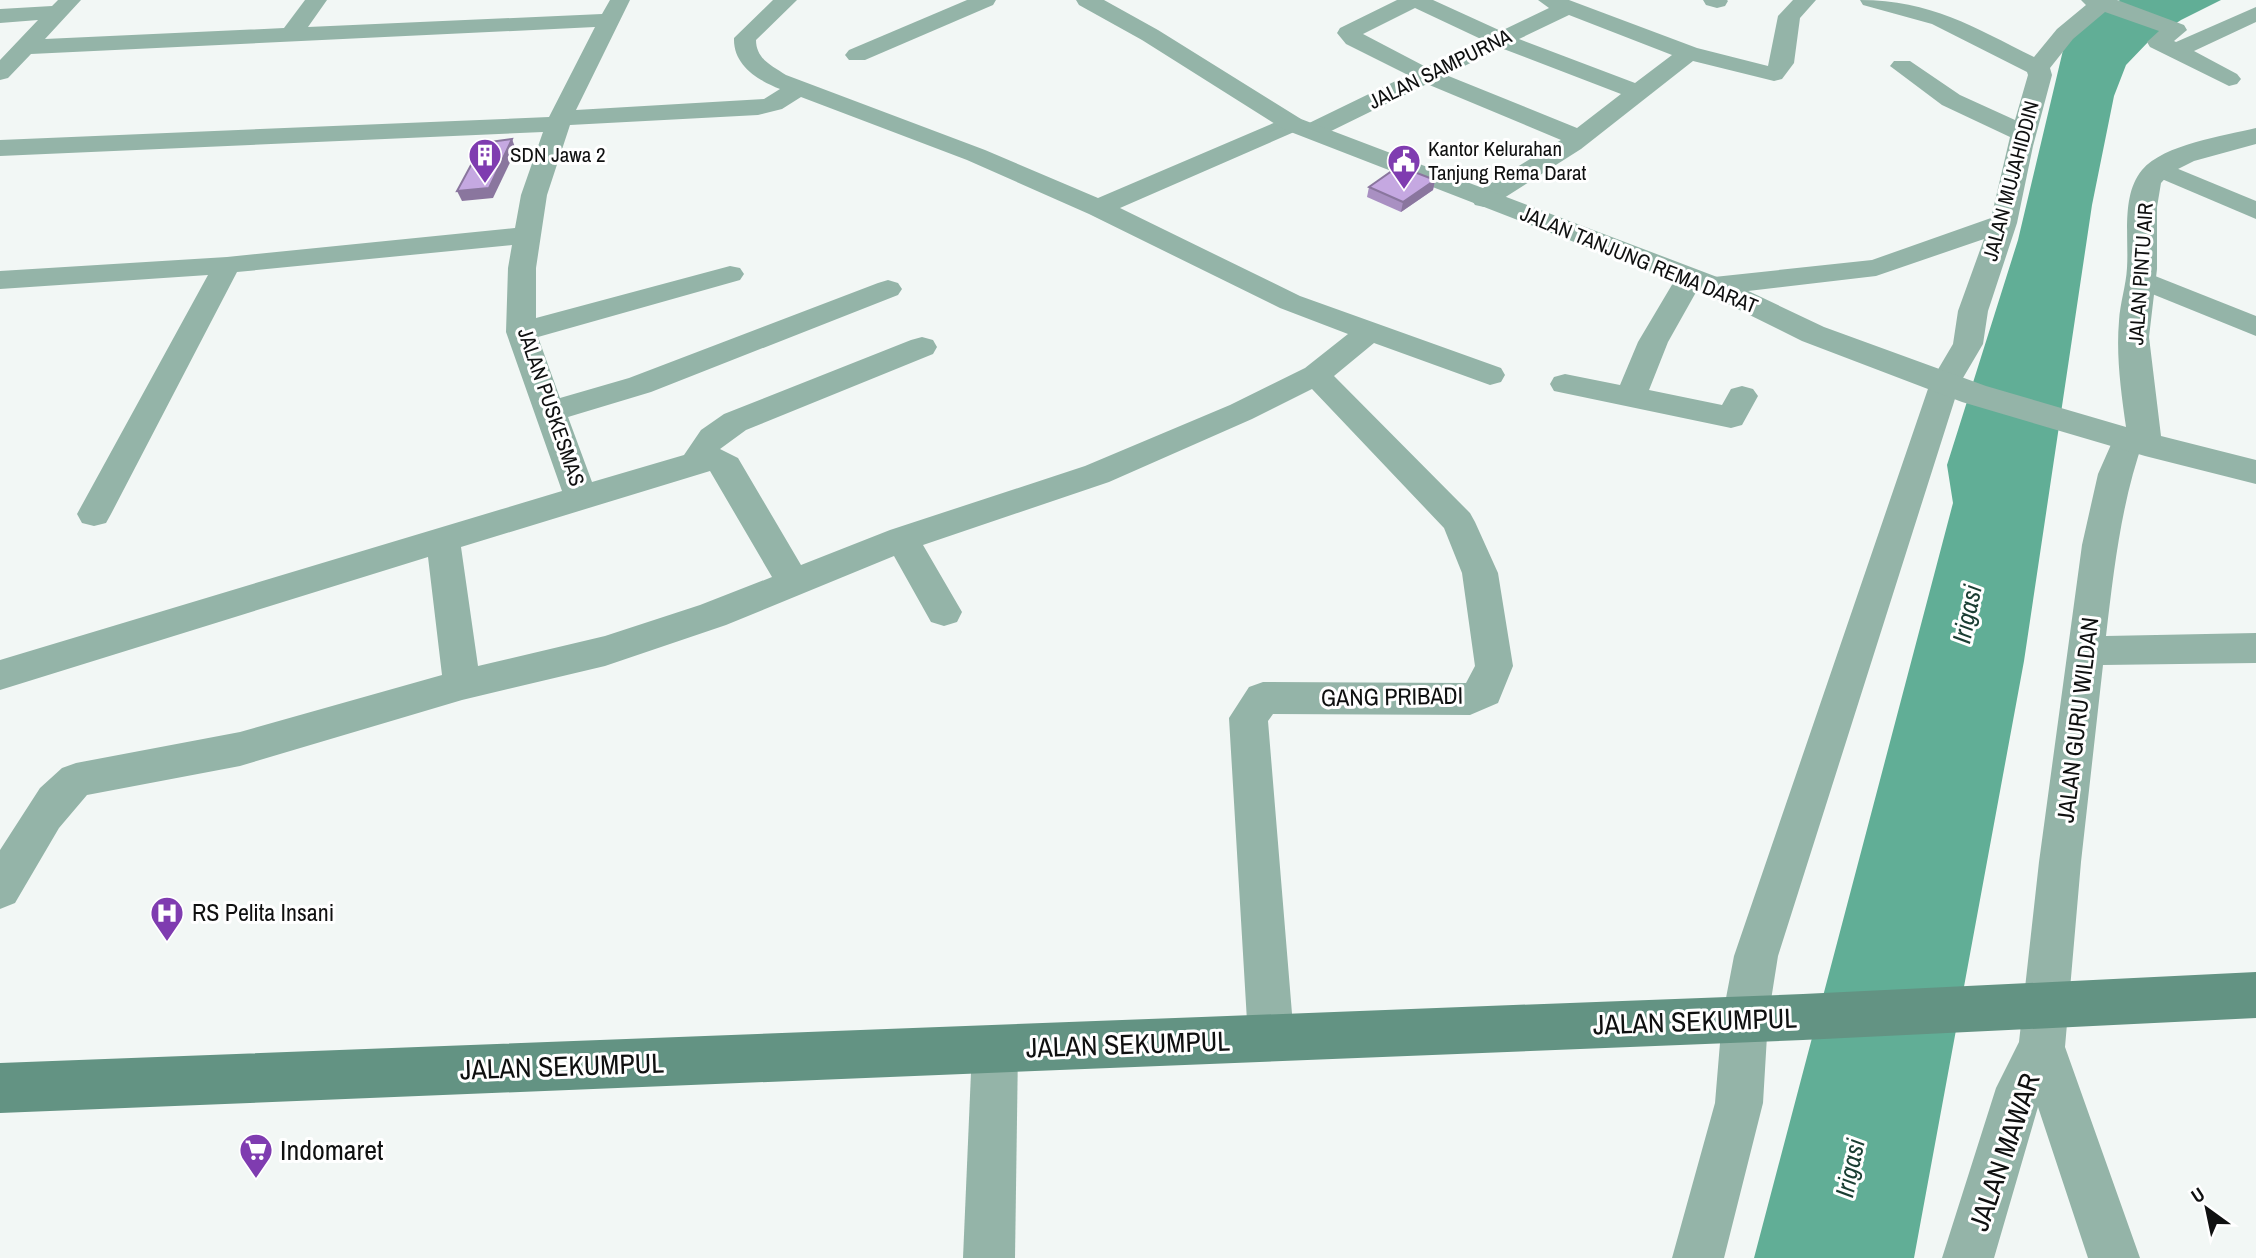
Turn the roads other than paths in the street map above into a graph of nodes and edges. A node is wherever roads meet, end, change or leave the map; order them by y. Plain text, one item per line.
1 (316, 0) edge
2 (786, 0) edge
3 (985, 0) edge
4 (1087, 0) edge
5 (1415, 0) edge
6 (1805, 0) edge
7 (1884, 2) edge
8 (2104, 3) edge
9 (1558, 4) edge
10 (64, 6) edge
11 (616, 10) edge
12 (2256, 13) edge
13 (0, 16) edge
14 (291, 35) junction
15 (1503, 38) junction
16 (25, 47) junction
17 (1689, 52) junction
18 (2174, 52) junction
19 (857, 55) dead end
20 (1902, 66) dead end
21 (2038, 68) junction
22 (0, 73) edge
23 (1427, 76) junction
24 (2229, 79) dead end
25 (797, 88) junction
26 (1639, 93) junction
27 (559, 121) junction
28 (1303, 127) junction
29 (2024, 134) junction
30 (1579, 138) junction
31 (2251, 140) edge
32 (0, 148) edge
33 (2159, 169) junction
34 (1484, 199) junction
35 (1098, 208) junction
36 (2256, 211) edge
37 (2003, 223) junction
38 (525, 235) junction
39 (227, 265) junction
40 (730, 274) dead end
41 (2140, 279) junction
42 (0, 280) edge
43 (1702, 282) junction
44 (888, 289) dead end
45 (2256, 327) edge
46 (1370, 331) junction
47 (521, 332) junction
48 (922, 347) dead end
49 (1316, 375) junction
50 (1490, 375) dead end
51 (1565, 384) dead end
52 (1960, 388) junction
53 (1742, 396) dead end
54 (1631, 397) junction
55 (552, 411) junction
56 (2127, 439) junction
57 (698, 462) junction
58 (2256, 472) edge
59 (582, 498) junction
60 (94, 514) dead end
61 (902, 539) junction
62 (443, 540) junction
63 (792, 581) junction
64 (944, 612) dead end
65 (2256, 648) edge
66 (2087, 652) junction
67 (0, 675) edge
68 (462, 685) junction
69 (0, 889) edge
70 (2256, 995) edge
71 (1745, 1019) junction
72 (2044, 1026) junction
73 (1272, 1038) junction
74 (995, 1049) junction
75 (0, 1088) edge
76 (989, 1258) edge
77 (1698, 1258) edge
78 (1968, 1258) edge
79 (2114, 1258) edge

1 - 14 street
2 - 25 street
3 - 19 street
4 - 28 street, JALAN TANJUNG REMA DARAT
5 - 15 street
5 - 23 street
6 - 17 street
7 - 21 street
8 - 18 street
8 - 21 street, JALAN MUJAHIDDIN
9 - 15 street, JALAN SAMPURNA
9 - 17 street
10 - 13 street
10 - 16 street
11 - 14 street
11 - 27 street, JALAN PUSKESMAS
12 - 18 street
14 - 16 street
15 - 23 street, JALAN SAMPURNA
15 - 26 street
16 - 22 street
17 - 26 street
18 - 24 street
20 - 29 street
21 - 29 street, JALAN MUJAHIDDIN
23 - 28 street, JALAN SAMPURNA
23 - 30 street
25 - 27 street
25 - 35 street
26 - 30 street
27 - 32 street
27 - 38 street, JALAN PUSKESMAS
28 - 34 street, JALAN TANJUNG REMA DARAT
28 - 35 street, JALAN SAMPURNA
29 - 37 street, JALAN MUJAHIDDIN
30 - 34 street
31 - 33 street, JALAN PINTU AIR
33 - 36 street
33 - 41 street, JALAN PINTU AIR
34 - 43 street, JALAN TANJUNG REMA DARAT
35 - 46 street
37 - 43 street
37 - 52 street, JALAN MUJAHIDDIN
38 - 39 street
38 - 47 street, JALAN PUSKESMAS
39 - 42 street
39 - 60 street
40 - 47 street
41 - 45 street
41 - 56 street, JALAN PINTU AIR
43 - 52 street, JALAN TANJUNG REMA DARAT
43 - 54 street
44 - 55 street
46 - 49 street
46 - 50 street
47 - 55 street, JALAN PUSKESMAS
48 - 57 street
49 - 61 street
49 - 73 street, GANG PRIBADI
51 - 54 street
52 - 56 street, JALAN TANJUNG REMA DARAT
52 - 71 street, JALAN MUJAHIDDIN
53 - 54 street
55 - 59 street, JALAN PUSKESMAS
56 - 58 street, JALAN TANJUNG REMA DARAT
56 - 66 street, JALAN GURU WILDAN
57 - 59 street
57 - 63 street
59 - 62 street
61 - 63 street
61 - 64 street
62 - 67 street
62 - 68 street
63 - 68 street
65 - 66 street
66 - 72 street, JALAN GURU WILDAN
68 - 69 street
70 - 72 main road, JALAN SEKUMPUL
71 - 72 main road, JALAN SEKUMPUL
71 - 73 main road, JALAN SEKUMPUL
71 - 77 street, JALAN MUJAHIDDIN
72 - 78 street, JALAN MAWAR
72 - 79 street
73 - 74 main road, JALAN SEKUMPUL
74 - 75 main road, JALAN SEKUMPUL
74 - 76 street

